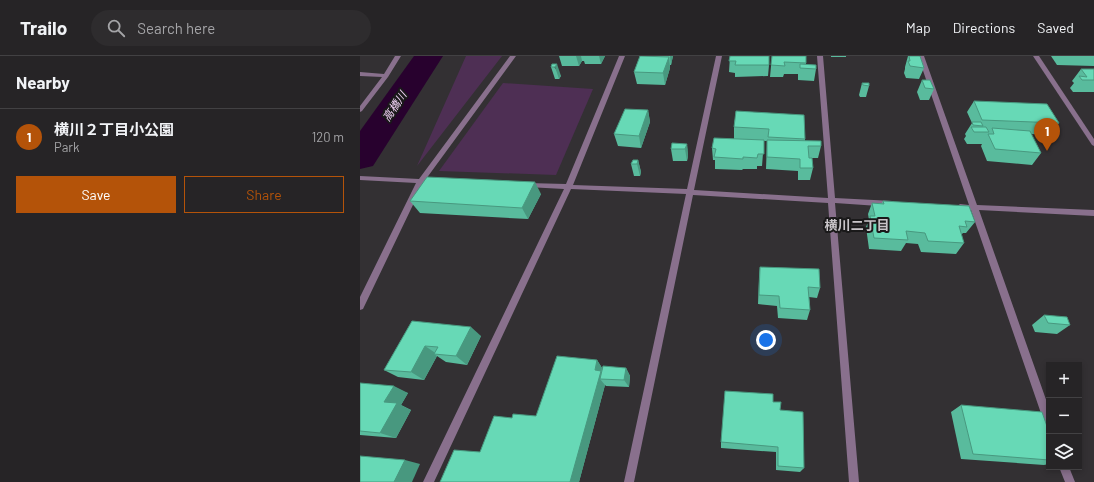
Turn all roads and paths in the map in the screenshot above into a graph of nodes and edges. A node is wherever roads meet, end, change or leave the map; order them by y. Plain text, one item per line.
1 (398, 56) edge
2 (513, 56) edge
3 (622, 56) edge
4 (719, 56) edge
5 (820, 56) edge
6 (921, 56) edge
7 (1036, 56) edge
8 (360, 74) edge
9 (386, 76) junction
10 (360, 110) edge
11 (1094, 144) edge
12 (360, 178) edge
13 (420, 182) junction
14 (443, 182) edge
15 (522, 185) edge
16 (569, 186) junction
17 (690, 192) junction
18 (832, 201) junction
19 (903, 204) edge
20 (951, 207) edge
21 (975, 208) junction
22 (1094, 214) edge
23 (360, 306) edge
24 (1046, 413) edge
25 (1065, 470) edge
26 (428, 482) edge
27 (629, 482) edge
28 (854, 482) edge
29 (1070, 482) edge

1 - 9 street
2 - 13 street
3 - 16 street
4 - 17 street
5 - 18 street
6 - 21 street
7 - 11 street
8 - 9 street
9 - 10 street
12 - 13 street
13 - 14 street
13 - 23 street
15 - 16 street
16 - 17 street
16 - 26 street
17 - 18 street
17 - 27 street
18 - 19 street
18 - 28 street
20 - 21 street
21 - 22 street
21 - 24 street
25 - 29 street

